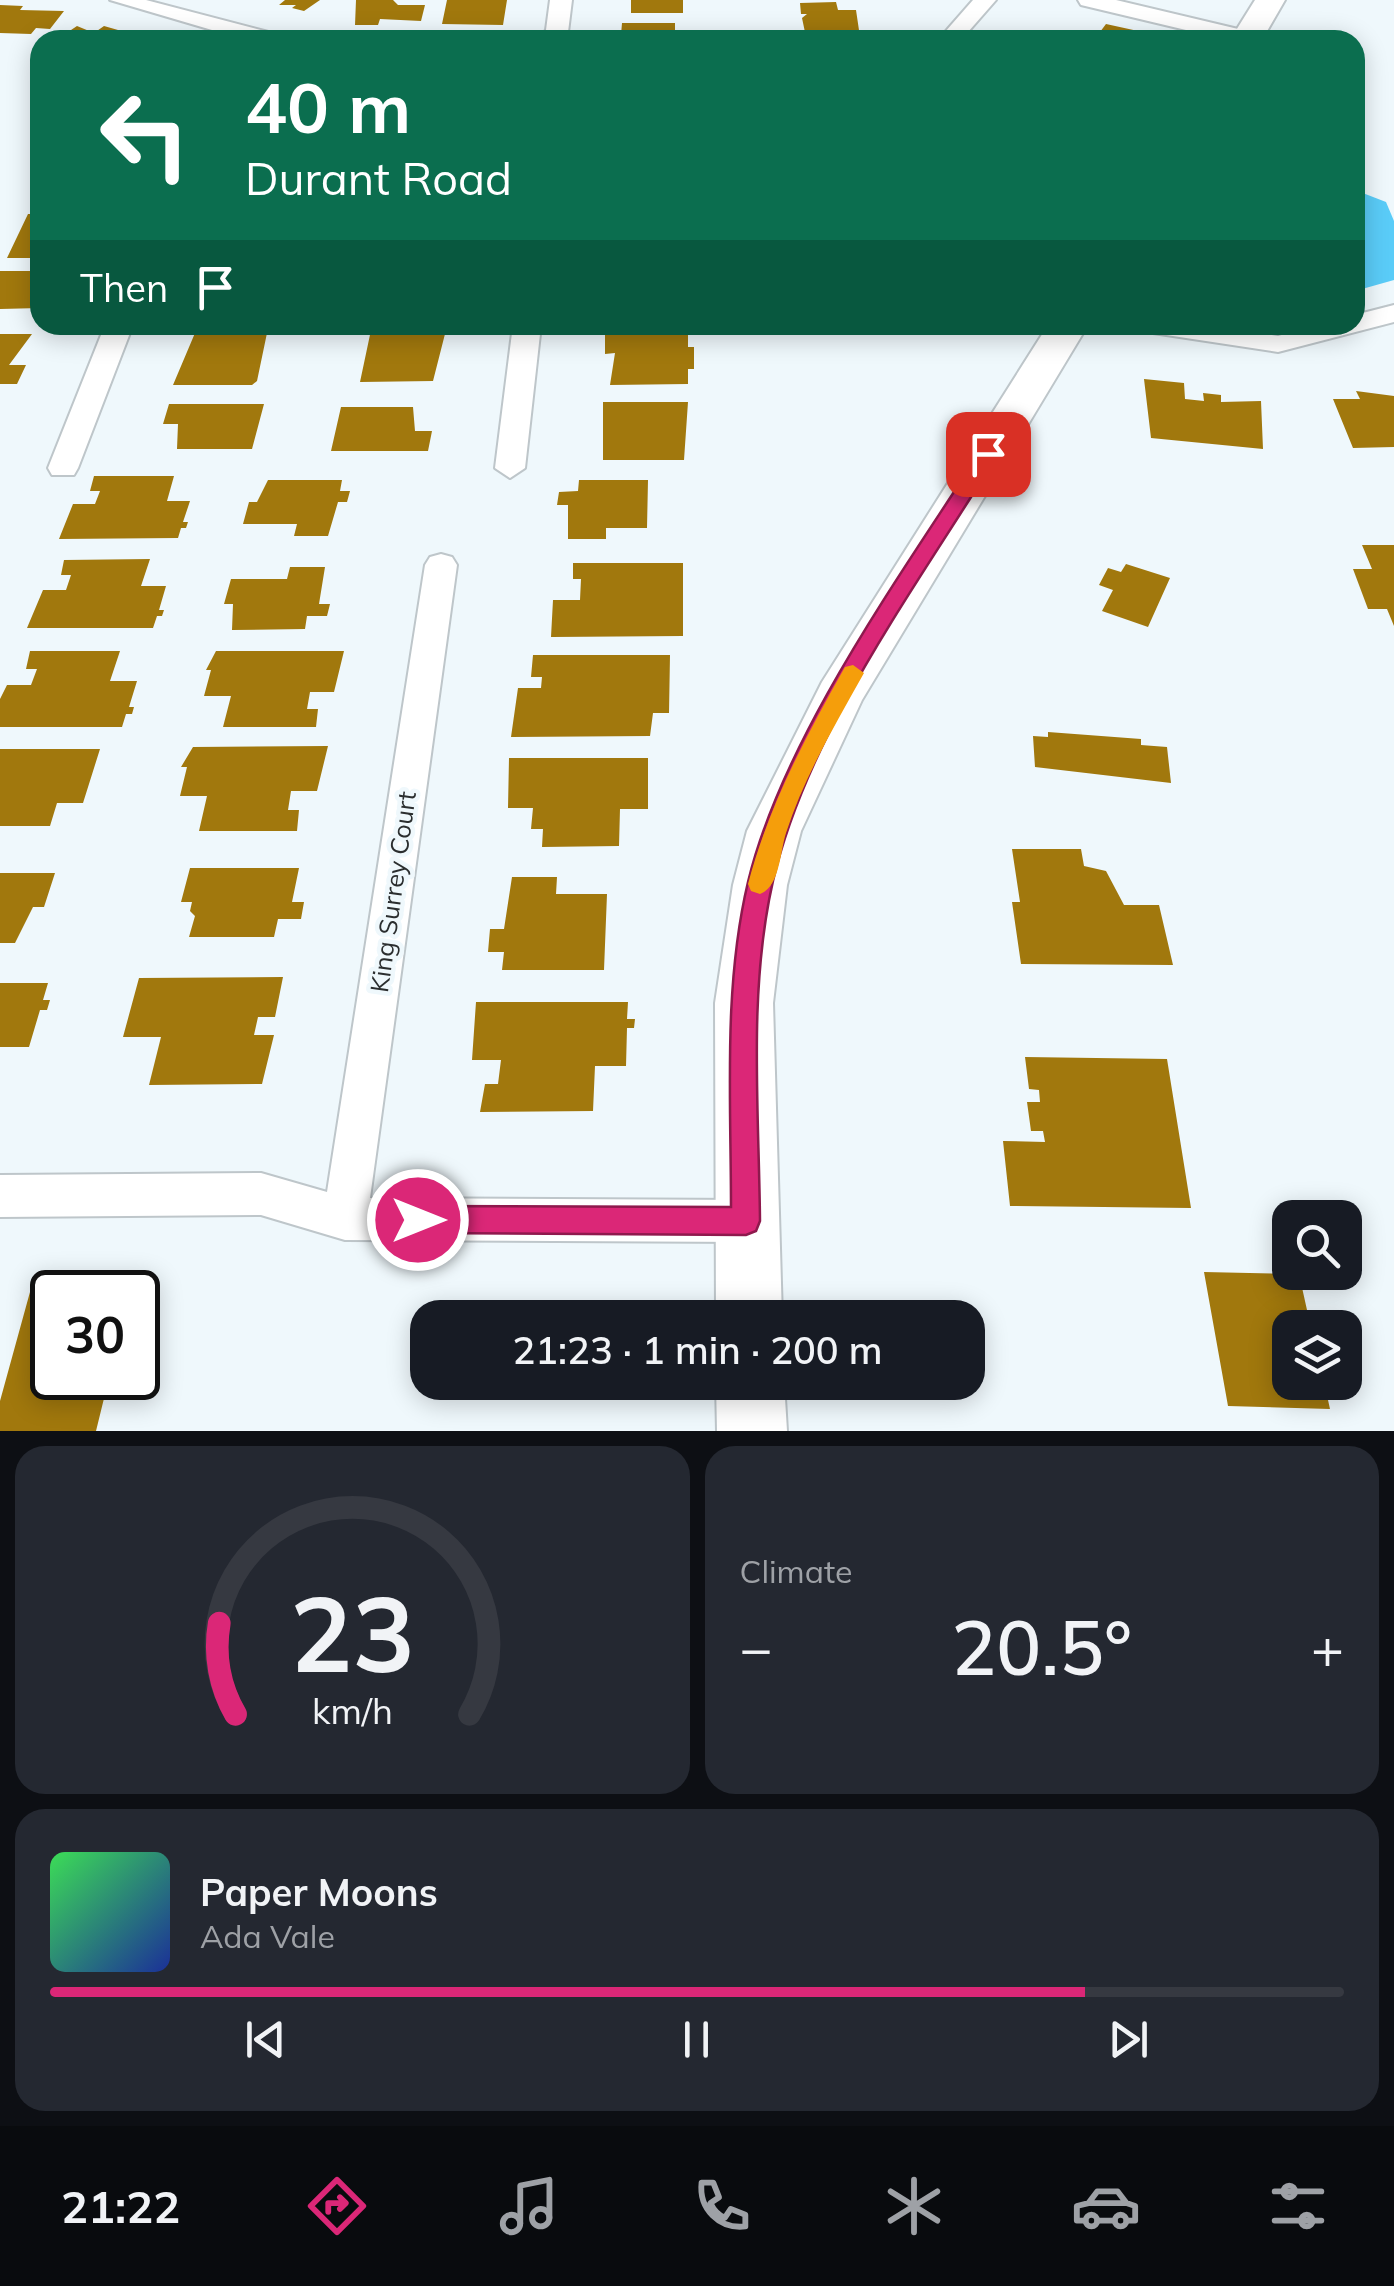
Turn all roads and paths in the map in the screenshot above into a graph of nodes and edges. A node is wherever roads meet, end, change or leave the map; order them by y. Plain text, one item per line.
1 (121, 0) edge
2 (561, 0) edge
3 (985, 0) edge
4 (1089, 0) edge
5 (1270, 0) edge
6 (234, 30) edge
7 (557, 30) edge
8 (958, 30) edge
9 (1210, 30) edge
10 (1252, 30) edge
11 (1394, 313) edge
12 (1365, 321) edge
13 (114, 335) edge
14 (526, 335) edge
15 (1062, 335) edge
16 (1219, 335) edge
17 (1311, 335) edge
18 (62, 468) dead end
19 (510, 468) dead end
20 (441, 565) dead end
21 (0, 1196) edge
22 (345, 1219) junction
23 (746, 1221) junction
24 (748, 1300) edge
25 (751, 1400) edge
26 (752, 1431) edge

1 - 6 street
2 - 7 street
3 - 8 street
4 - 9 street
5 - 10 street
11 - 12 street
13 - 18 street
14 - 19 street
15 - 23 street
16 - 17 street
20 - 22 street, King Surrey Court
21 - 22 street
22 - 23 street
23 - 24 street
25 - 26 street

